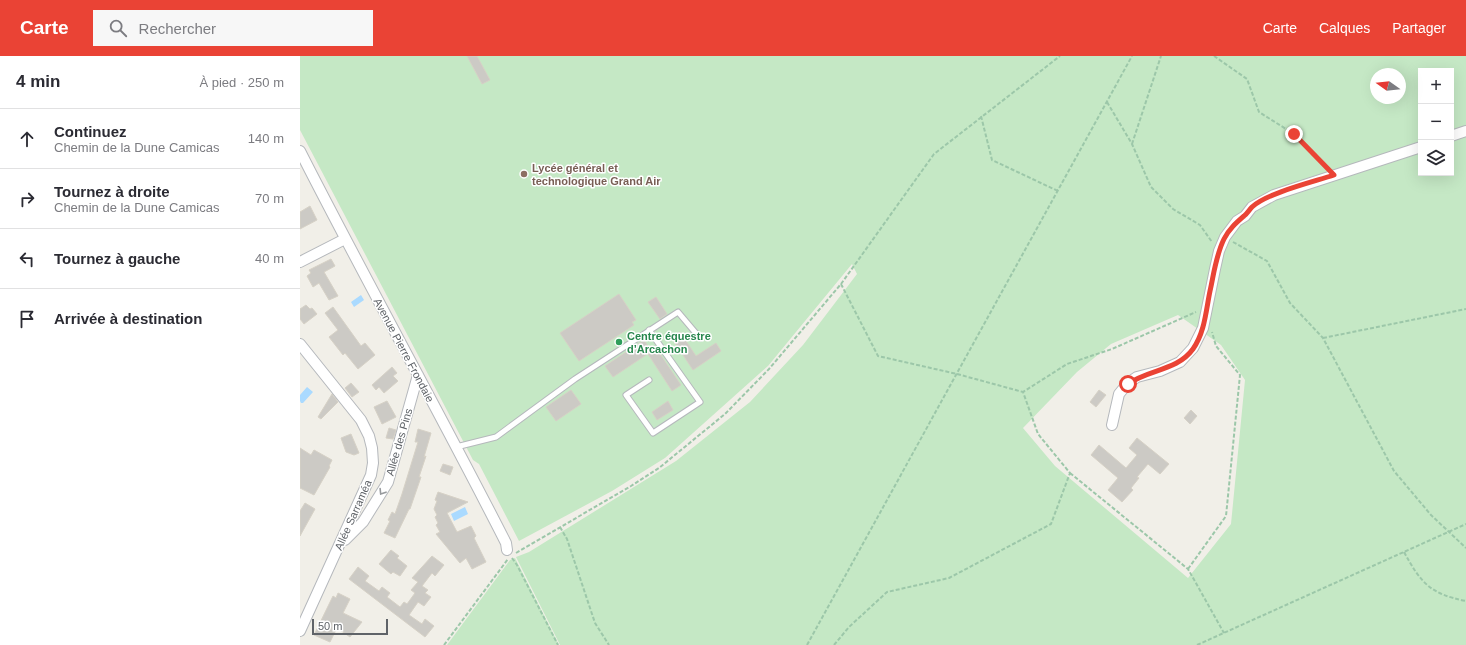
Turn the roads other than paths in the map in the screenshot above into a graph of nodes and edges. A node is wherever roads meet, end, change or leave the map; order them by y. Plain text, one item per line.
1 (1466, 131) edge
2 (1454, 135) edge
3 (1418, 148) edge
4 (300, 151) edge
5 (345, 239) junction
6 (300, 262) edge
7 (649, 330) junction
8 (700, 338) dead end
9 (300, 344) edge
10 (418, 375) junction
11 (649, 380) dead end
12 (1112, 425) dead end
13 (456, 447) junction
14 (341, 543) junction
15 (509, 553) road end
16 (300, 631) edge

1 - 2 street
3 - 12 street
4 - 5 street, Avenue Pierre Frondaie
5 - 6 street
5 - 10 street, Avenue Pierre Frondaie
7 - 8 lane
7 - 11 lane
7 - 13 lane
9 - 14 street, Allée Sarraméa
10 - 13 street, Avenue Pierre Frondaie
10 -> 14 street, Allée des Pins
13 - 15 street, Avenue Pierre Frondaie
14 - 16 street, Allée Sarraméa

